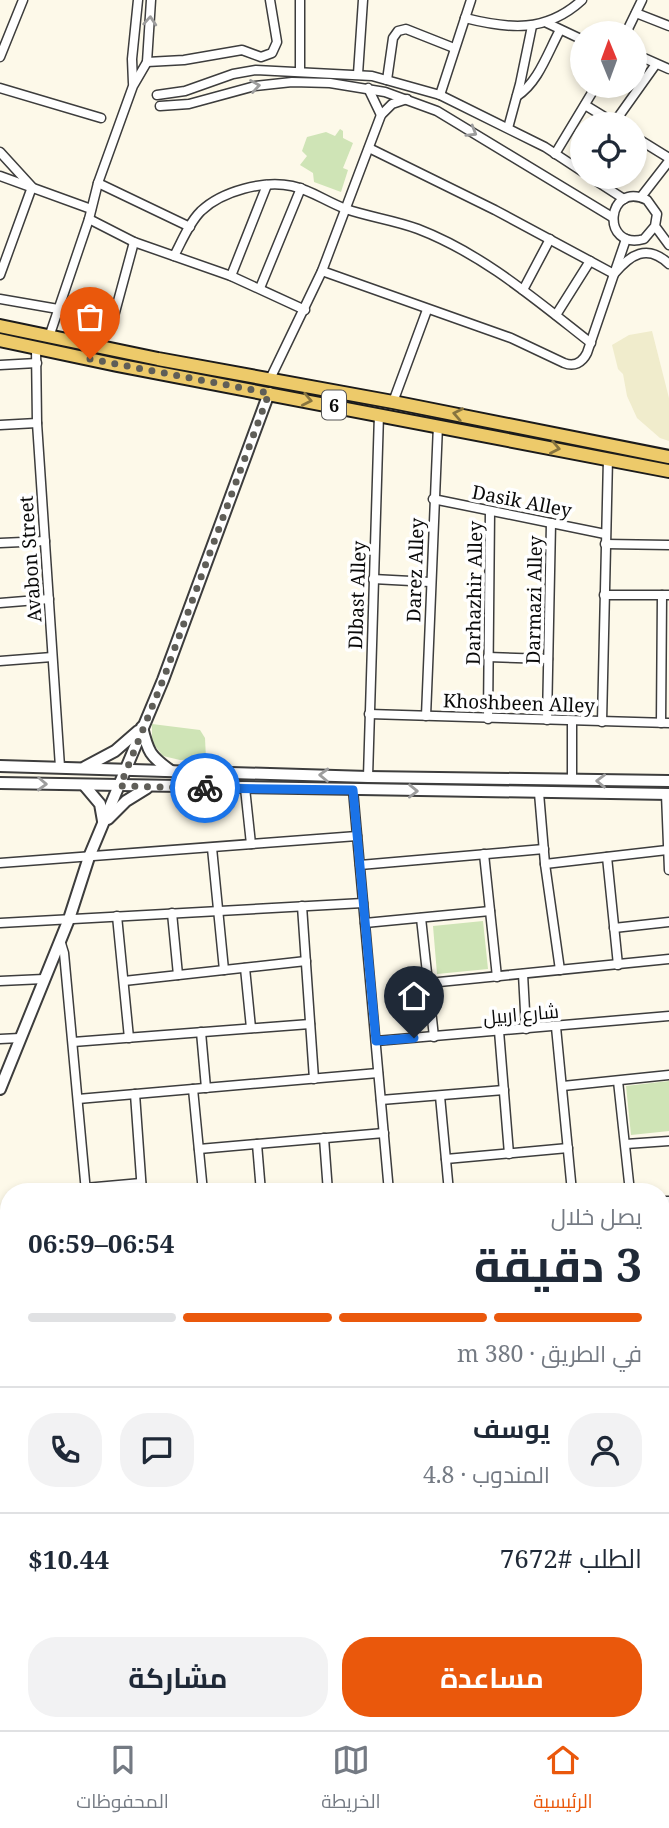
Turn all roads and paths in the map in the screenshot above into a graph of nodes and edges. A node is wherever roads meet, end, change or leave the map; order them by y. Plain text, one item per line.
1 (23, 0) edge
2 (138, 0) edge
3 (151, 0) edge
4 (270, 0) edge
5 (300, 0) edge
6 (363, 0) edge
7 (471, 0) edge
8 (582, 0) edge
9 (642, 0) edge
10 (636, 13) junction
11 (465, 18) junction
12 (632, 21) edge
13 (547, 23) junction
14 (532, 26) junction
15 (669, 26) edge
16 (560, 30) junction
17 (570, 34) edge
18 (454, 48) junction
19 (0, 57) edge
20 (648, 60) edge
21 (147, 62) junction
22 (656, 64) junction
23 (669, 69) edge
24 (300, 71) junction
25 (358, 74) junction
26 (387, 80) junction
27 (133, 86) junction
28 (0, 88) edge
29 (368, 88) junction
30 (185, 91) junction
31 (157, 95) dead end
32 (440, 95) junction
33 (517, 96) junction
34 (589, 98) edge
35 (407, 99) junction
36 (189, 104) junction
37 (585, 105) junction
38 (160, 106) dead end
39 (596, 112) edge
40 (623, 112) edge
41 (382, 115) junction
42 (101, 118) dead end
43 (508, 128) junction
44 (647, 145) edge
45 (369, 148) junction
46 (0, 152) edge
47 (555, 154) junction
48 (669, 159) edge
49 (570, 164) edge
50 (0, 176) edge
51 (98, 183) junction
52 (267, 185) junction
53 (32, 187) junction
54 (301, 188) junction
55 (609, 189) edge
56 (641, 197) junction
57 (624, 199) junction
58 (91, 209) junction
59 (346, 209) junction
60 (612, 217) junction
61 (89, 219) junction
62 (655, 226) junction
63 (190, 227) junction
64 (550, 239) junction
65 (626, 239) junction
66 (134, 242) junction
67 (669, 246) edge
68 (174, 256) junction
69 (590, 261) junction
70 (669, 264) edge
71 (322, 271) junction
72 (614, 274) junction
73 (0, 275) edge
74 (231, 276) junction
75 (260, 288) junction
76 (523, 290) junction
77 (0, 299) edge
78 (58, 309) junction
79 (305, 310) junction
80 (427, 310) junction
81 (555, 315) junction
82 (114, 316) dead end
83 (0, 326) edge
84 (49, 337) junction
85 (0, 340) edge
86 (591, 342) junction
87 (36, 348) junction
88 (37, 363) junction
89 (0, 365) edge
90 (270, 379) junction
91 (269, 393) junction
92 (393, 402) junction
93 (379, 414) junction
94 (492, 421) junction
95 (37, 423) junction
96 (0, 425) edge
97 (438, 425) junction
98 (516, 426) junction
99 (489, 435) junction
100 (514, 440) junction
101 (669, 457) edge
102 (608, 458) junction
103 (669, 471) edge
104 (433, 499) junction
105 (491, 511) junction
106 (551, 523) junction
107 (605, 534) junction
108 (45, 541) junction
109 (0, 543) edge
110 (605, 544) junction
111 (669, 545) edge
112 (373, 579) junction
113 (430, 582) junction
114 (604, 595) junction
115 (666, 595) edge
116 (49, 599) junction
117 (0, 603) edge
118 (52, 657) junction
119 (488, 657) junction
120 (548, 659) junction
121 (0, 661) edge
122 (665, 662) edge
123 (369, 714) junction
124 (426, 716) junction
125 (488, 719) junction
126 (547, 720) junction
127 (572, 721) junction
128 (602, 722) junction
129 (665, 723) edge
130 (142, 727) junction
131 (0, 766) edge
132 (60, 767) junction
133 (83, 768) junction
134 (126, 769) junction
135 (171, 771) junction
136 (368, 777) junction
137 (572, 780) junction
138 (669, 781) edge
139 (0, 783) edge
140 (84, 785) junction
141 (120, 786) junction
142 (149, 787) junction
143 (245, 788) junction
144 (353, 790) junction
145 (539, 793) junction
146 (667, 794) edge
147 (103, 824) junction
148 (357, 836) junction
149 (251, 844) junction
150 (212, 848) junction
151 (544, 849) junction
152 (667, 850) edge
153 (484, 854) junction
154 (89, 857) junction
155 (607, 857) junction
156 (0, 863) edge
157 (545, 864) junction
158 (360, 865) junction
159 (669, 870) edge
160 (363, 903) junction
161 (302, 906) junction
162 (219, 911) junction
163 (490, 911) junction
164 (172, 913) junction
165 (117, 916) junction
166 (421, 918) junction
167 (69, 919) junction
168 (669, 922) edge
169 (0, 923) edge
170 (365, 923) junction
171 (614, 928) junction
172 (60, 940) junction
173 (669, 959) edge
174 (306, 961) junction
175 (618, 965) junction
176 (245, 968) junction
177 (224, 970) junction
178 (560, 970) junction
179 (523, 974) junction
180 (178, 975) junction
181 (497, 977) junction
182 (44, 979) junction
183 (0, 981) edge
184 (124, 981) junction
185 (429, 983) junction
186 (669, 1016) edge
187 (310, 1024) junction
188 (556, 1027) junction
189 (251, 1028) junction
190 (526, 1029) junction
191 (201, 1031) junction
192 (499, 1031) junction
193 (434, 1037) junction
194 (20, 1038) junction
195 (129, 1038) junction
196 (0, 1039) edge
197 (376, 1041) junction
198 (73, 1042) junction
199 (378, 1073) junction
200 (669, 1076) edge
201 (314, 1079) junction
202 (618, 1081) junction
203 (563, 1086) junction
204 (206, 1088) junction
205 (0, 1089) edge
206 (193, 1089) junction
207 (504, 1090) junction
208 (135, 1094) junction
209 (440, 1096) junction
210 (78, 1099) junction
211 (381, 1100) junction
212 (384, 1133) junction
213 (324, 1138) junction
214 (669, 1141) edge
215 (257, 1143) junction
216 (626, 1144) junction
217 (568, 1148) junction
218 (199, 1149) junction
219 (509, 1154) junction
220 (446, 1159) junction
221 (85, 1183) edge
222 (141, 1183) edge
223 (202, 1183) edge
224 (260, 1183) edge
225 (327, 1183) edge
226 (388, 1183) edge
227 (448, 1183) edge
228 (571, 1183) edge
229 (629, 1183) edge

1 - 19 street
2 - 27 street
21 -> 3 street
4 - 21 street
5 - 24 street
6 - 25 street
7 - 11 street
8 - 13 street
9 - 10 street
10 - 12 street
10 - 15 street
11 - 14 street
11 - 18 street
13 - 14 street
13 - 16 street
14 - 33 street
16 - 17 street
16 - 33 street
18 - 26 street
18 - 32 street
20 - 22 street
21 - 27 street
22 - 23 street
22 - 40 street
24 - 25 street
24 - 30 street
25 - 26 street
26 - 32 street
27 - 51 street
28 - 42 street
29 - 35 street
36 -> 29 street
29 - 41 street
30 - 31 street
30 - 36 street
32 - 43 street
33 - 43 street
34 - 37 street
35 - 41 street
35 -> 60 street
36 - 38 street
37 - 39 street
37 - 47 street
41 - 45 street
43 - 47 street
44 - 48 street
45 - 59 street
45 - 64 street
46 - 53 street
47 - 49 street
48 - 56 street
50 - 53 street
51 - 58 street
51 - 63 street
52 - 54 street
52 - 63 street
52 - 74 street
53 - 58 street
53 - 73 street
54 - 59 street
54 - 75 street
55 - 57 street
56 - 57 street
56 - 62 street
57 - 60 street
58 - 61 street
59 - 71 street
59 - 76 street
60 - 65 street
61 - 66 street
61 - 78 street
62 - 65 street
62 - 67 street
63 - 68 street
64 - 69 street
64 - 76 street
65 - 72 street
66 - 68 street
66 - 82 street
68 - 74 street
69 - 72 street
69 - 81 street
70 - 72 street
71 - 79 street
71 - 80 street
72 - 86 street
74 - 75 street
75 - 79 street
76 - 81 street
77 - 78 street
78 - 84 street
79 - 90 street
80 - 86 street
80 - 92 street
81 - 86 street
83 - 84 main road, 6
84 - 90 main road, 6
85 - 87 main road, 6
87 - 88 street, Avabon Street
87 - 91 main road, 6
88 - 89 street
88 - 95 street, Avabon Street
90 - 92 main road, 6
91 -> 93 main road, 6
91 - 130 street
94 -> 92 main road, 6
93 - 97 main road, 6
93 - 112 street, Dlbast Alley
94 - 98 main road, 6
94 - 99 main road
95 - 96 street
95 - 108 street, Avabon Street
97 - 99 main road, 6
97 - 104 street, Darez Alley
98 - 100 main road
98 - 101 main road, 6
99 - 100 main road, 6
100 -> 102 main road, 6
102 - 103 main road, 6
102 - 107 street
104 - 105 street, Dasik Alley
104 - 113 street, Darez Alley
105 - 106 street, Dasik Alley
105 - 119 street, Darhazhir Alley
106 - 107 street, Dasik Alley
106 - 120 street, Darmazi Alley
107 - 110 street
108 - 109 street
108 - 116 street, Avabon Street
110 - 111 street
110 - 114 street
112 - 113 street
112 - 123 street, Dlbast Alley
113 - 124 street, Darez Alley
114 - 115 street
114 - 128 street
115 - 122 street
116 - 117 street
116 - 118 street, Avabon Street
118 - 121 street
118 - 132 street, Avabon Street
119 - 120 street
119 - 125 street, Darhazhir Alley
120 - 126 street, Darmazi Alley
122 - 129 street
123 - 124 street, Khoshbeen Alley
123 - 136 street, Dlbast Alley
124 - 125 street, Khoshbeen Alley
125 - 126 street, Khoshbeen Alley
126 - 127 street, Khoshbeen Alley
127 - 128 street, Khoshbeen Alley
127 - 137 street
128 - 129 street, Khoshbeen Alley
130 - 133 street
130 - 134 street
130 - 135 street
131 - 132 street
132 - 133 street
133 - 134 street
134 - 135 street
134 - 141 street
136 -> 135 street
136 - 137 street
138 -> 137 street
139 -> 140 street
140 - 141 street
140 - 147 street
141 - 142 street
141 - 147 street
142 - 143 street
142 - 147 street
143 - 144 street
143 - 149 street
144 -> 145 street
144 - 148 street
145 - 146 street
145 - 151 street
146 - 152 street
147 - 154 street
148 - 149 street
148 - 158 street
149 - 150 street
150 - 154 street
150 - 162 street
151 - 153 street
151 - 157 street
152 - 155 street
152 - 159 street
153 - 158 street
153 - 163 street
154 - 156 street
154 - 167 street
155 - 157 street
155 - 171 street
157 - 178 street
158 - 160 street
160 - 161 street
160 - 170 street
161 - 162 street
161 - 174 street
162 - 164 street
162 - 177 street
163 - 166 street
163 - 181 street
164 - 165 street
164 - 180 street
165 - 167 street
165 - 184 street
166 - 170 street
166 - 185 street
167 - 169 street
167 - 172 street
168 - 171 street
170 - 197 street
171 - 175 street
172 - 182 street
172 - 198 street
173 - 175 street
174 - 176 street
174 - 187 street
175 - 178 street
176 - 177 street
176 - 189 street
177 - 180 street
178 - 179 street
179 - 181 street
179 - 190 street
180 - 184 street
181 - 185 street
182 - 183 street
182 - 194 street
184 - 195 street
185 - 193 street
186 - 188 street, شارع اربيل
187 - 189 street
187 - 201 street
188 - 190 street, شارع اربيل
188 - 203 street
189 - 191 street
190 - 192 street, شارع اربيل
191 - 195 street
191 - 204 street
192 - 193 street, شارع اربيل
192 - 207 street
193 - 197 street, شارع اربيل
194 - 196 street
194 - 205 street
195 - 198 street
197 - 199 street
198 - 210 street
199 - 201 street
199 - 211 street
200 - 202 street
201 - 204 street
202 - 203 street
202 - 216 street
203 - 217 street
204 - 206 street
206 - 208 street
206 - 218 street
207 - 209 street
207 - 219 street
208 - 210 street
208 - 222 street
209 - 211 street
209 - 220 street
210 - 221 street
211 - 212 street
212 - 213 street
212 - 226 street
213 - 215 street
213 - 225 street
214 - 216 street
215 - 218 street
215 - 224 street
216 - 229 street
217 - 219 street
217 - 228 street
218 - 223 street
219 - 220 street
220 - 227 street

